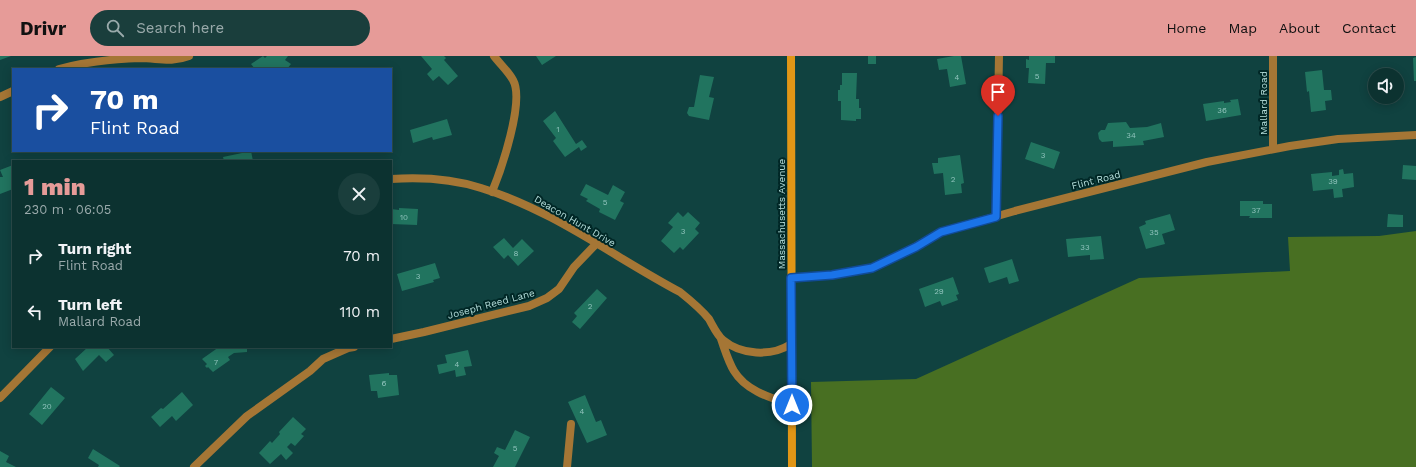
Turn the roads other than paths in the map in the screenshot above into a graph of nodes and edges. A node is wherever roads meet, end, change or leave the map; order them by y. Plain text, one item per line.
1 (189, 56) edge
2 (494, 56) edge
3 (791, 56) edge
4 (999, 56) edge
5 (1273, 56) edge
6 (62, 68) edge
7 (12, 91) edge
8 (0, 98) edge
9 (1416, 135) edge
10 (1273, 149) junction
11 (392, 179) edge
12 (492, 192) junction
13 (996, 217) junction
14 (596, 244) junction
15 (791, 278) junction
16 (392, 339) edge
17 (721, 339) junction
18 (791, 344) junction
19 (49, 348) edge
20 (348, 348) edge
21 (0, 398) edge
22 (792, 405) junction
23 (571, 424) dead end
24 (194, 467) edge
25 (567, 467) edge
26 (792, 467) edge

1 - 6 street
2 - 12 street
3 - 15 main road, Massachusetts Avenue
4 - 13 street
5 - 10 street, Mallard Road
7 - 8 street
9 - 10 street, Flint Road
10 - 13 street, Flint Road
11 - 12 street, Deacon Hunt Drive
12 - 14 street, Deacon Hunt Drive
13 - 15 street, Flint Road
14 - 16 street, Joseph Reed Lane
14 - 17 street, Deacon Hunt Drive
15 - 18 main road, Massachusetts Avenue
17 - 18 street, Deacon Hunt Drive
17 - 22 street, Deacon Hunt Drive
18 - 22 main road, Massachusetts Avenue
19 - 21 street
20 - 24 street
22 - 26 main road, Massachusetts Avenue
23 - 25 street

